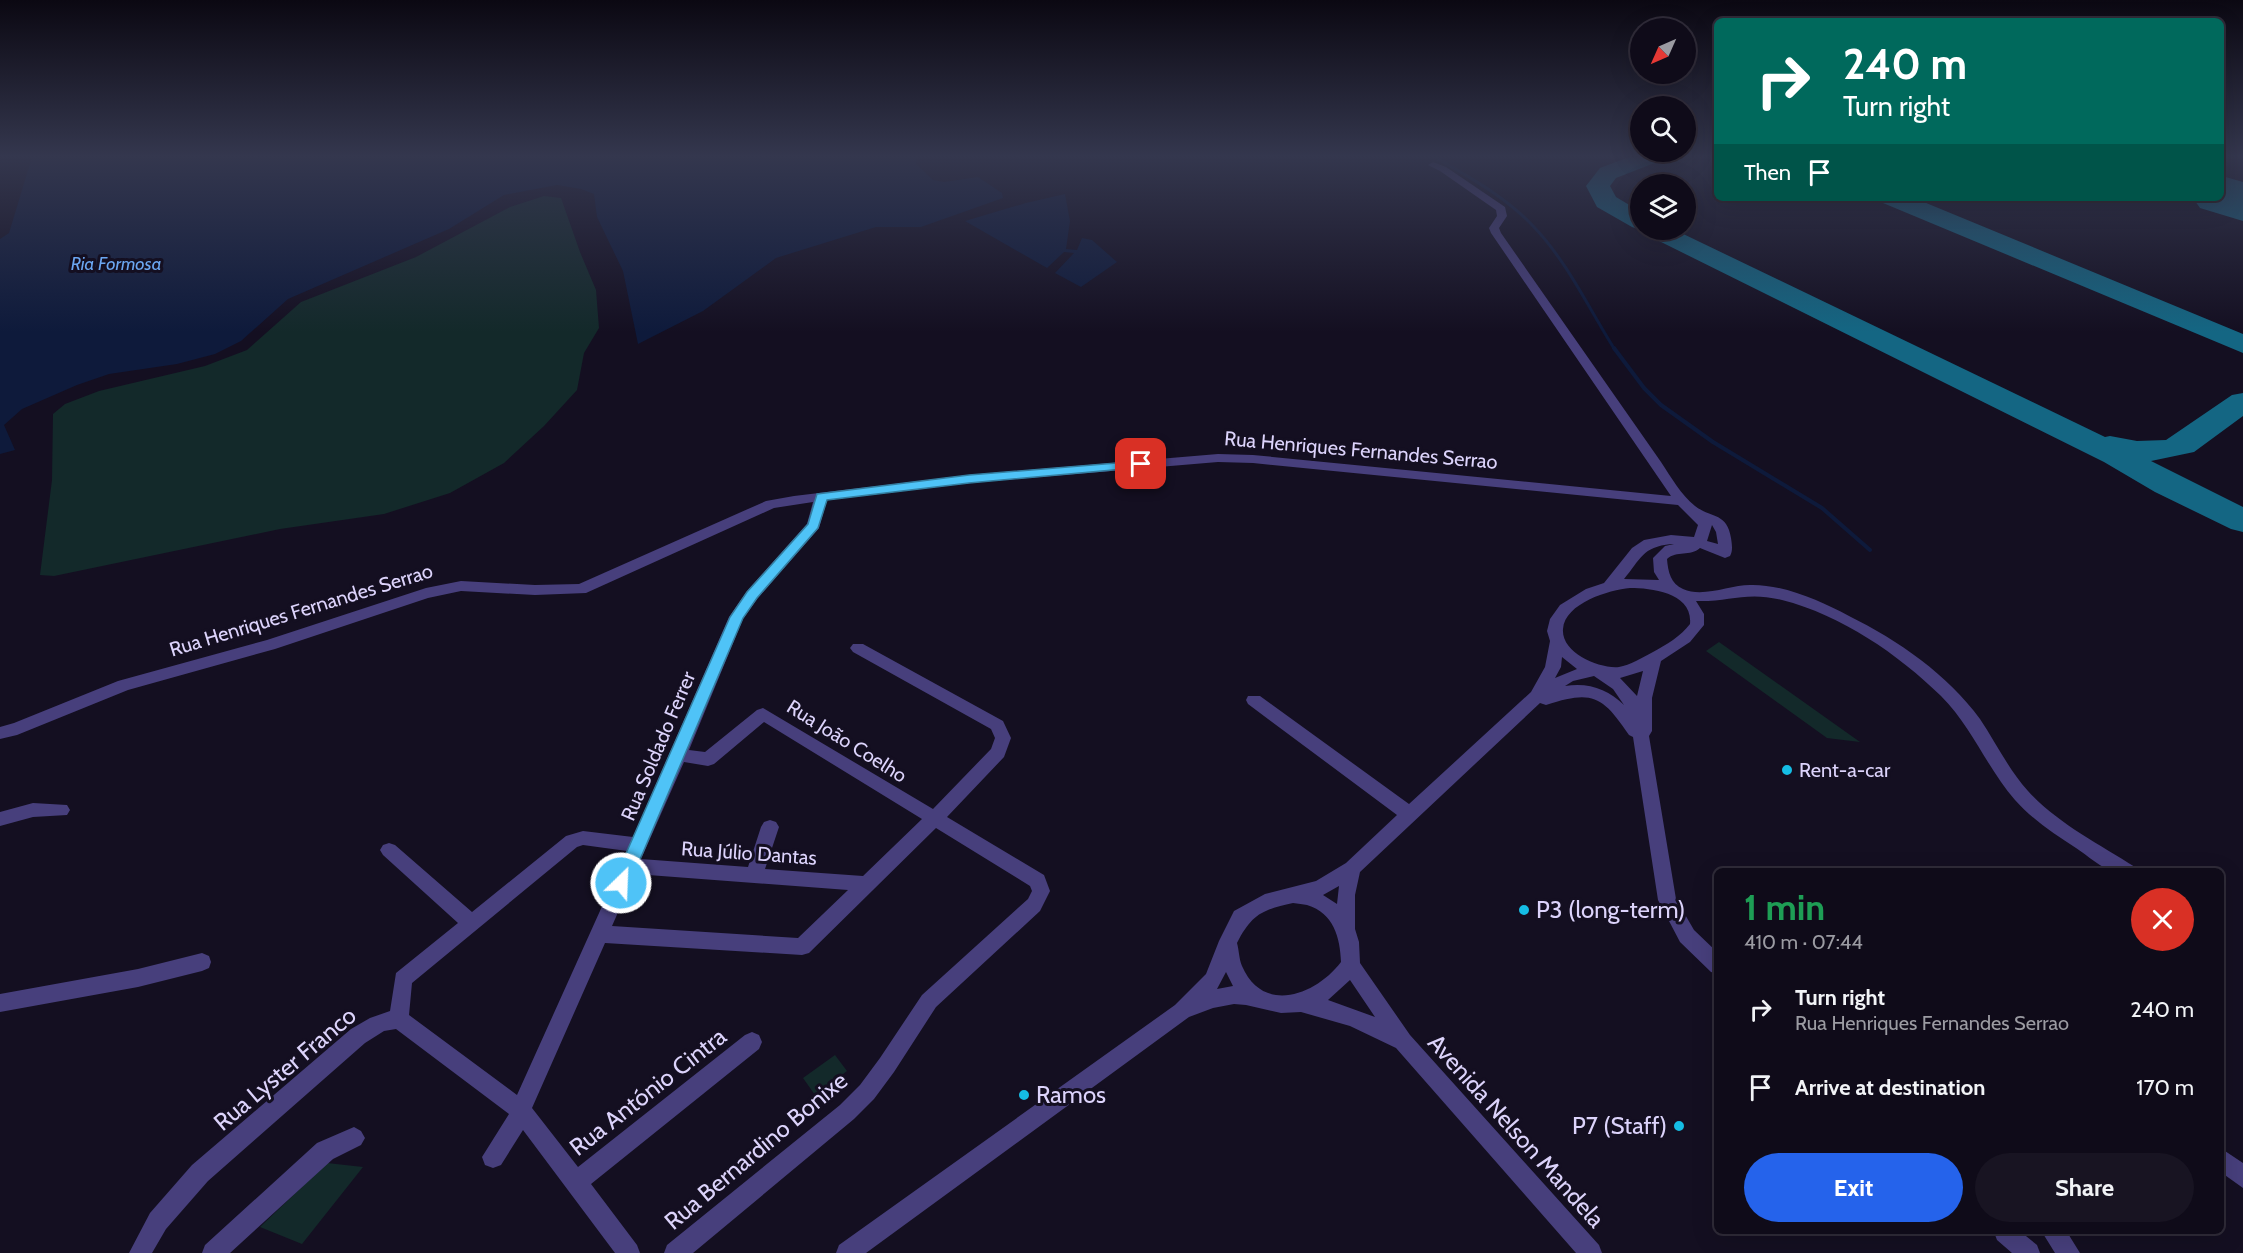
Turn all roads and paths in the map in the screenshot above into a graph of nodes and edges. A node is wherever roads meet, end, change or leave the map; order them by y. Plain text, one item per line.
1 (1502, 215) edge
2 (822, 497) junction
3 (1682, 501) junction
4 (1692, 512) junction
5 (1680, 539) junction
6 (1698, 543) junction
7 (1609, 586) junction
8 (1677, 593) junction
9 (1557, 642) junction
10 (858, 648) dead end
11 (1654, 659) junction
12 (1596, 671) junction
13 (1536, 697) junction
14 (1254, 700) dead end
15 (1521, 712) junction
16 (0, 733) edge
17 (1643, 743) junction
18 (678, 755) junction
19 (61, 810) dead end
20 (1409, 814) junction
21 (0, 819) edge
22 (934, 819) junction
23 (770, 827) dead end
24 (638, 845) junction
25 (389, 850) dead end
26 (629, 866) junction
27 (1352, 868) junction
28 (2123, 868) edge
29 (754, 875) junction
30 (867, 884) junction
31 (1294, 895) junction
32 (472, 923) junction
33 (1346, 929) junction
34 (599, 934) junction
35 (1228, 940) junction
36 (202, 962) dead end
37 (1714, 962) edge
38 (1351, 965) junction
39 (1255, 996) junction
40 (1298, 1002) junction
41 (0, 1003) edge
42 (1182, 1011) junction
43 (399, 1019) junction
44 (752, 1042) dead end
45 (1403, 1042) junction
46 (521, 1110) junction
47 (354, 1138) dead end
48 (493, 1156) dead end
49 (2224, 1163) edge
50 (2243, 1177) edge
51 (575, 1183) junction
52 (2007, 1234) edge
53 (2055, 1234) edge
54 (140, 1253) edge
55 (213, 1253) edge
56 (629, 1253) edge
57 (675, 1253) edge
58 (847, 1253) edge
59 (1592, 1253) edge
60 (2029, 1253) edge
61 (2069, 1253) edge

1 - 3 street
2 - 3 street, Rua Henriques Fernandes Serrao
2 - 16 street, Rua Henriques Fernandes Serrao
2 - 18 street, Rua Soldado Ferrer
3 - 4 street
4 - 5 street
4 - 6 street
4 - 6 street
5 - 6 street
5 - 7 street
6 - 8 street
7 - 8 street
7 - 9 street
8 - 11 street
8 - 28 street
9 - 12 street
9 - 13 street
10 - 22 street
11 - 12 street
11 - 17 street
12 - 13 street
12 - 17 street
13 - 15 street
14 - 20 street
15 - 17 street
15 - 20 street
17 - 37 street
18 - 22 street, Rua João Coelho
18 - 24 street, Rua Soldado Ferrer
19 - 21 street
20 - 27 street
22 - 30 street
22 - 57 street, Rua Bernardino Bonixe
23 - 29 street
24 - 26 street, Rua Soldado Ferrer
24 - 32 street
25 - 32 street
26 - 29 street, Rua Júlio Dantas
26 - 34 street, Rua Soldado Ferrer
27 - 31 street
27 - 33 street
29 - 30 street, Rua Júlio Dantas
30 - 34 street
31 - 33 street
31 - 35 street
32 - 43 street
33 - 38 street
34 - 46 street, Rua Soldado Ferrer
35 - 39 street
35 - 42 street
36 - 41 street
38 - 40 street
38 - 45 street
39 - 40 street
39 - 42 street
40 - 45 street
42 - 58 street
43 - 46 street
43 - 54 street, Rua Lyster Franco
44 - 51 street, Rua António Cintra
45 - 59 street, Avenida Nelson Mandela
46 - 48 street, Rua Soldado Ferrer
46 - 51 street
47 - 55 street
49 - 50 street
51 - 56 street
52 - 60 street
53 - 61 street

